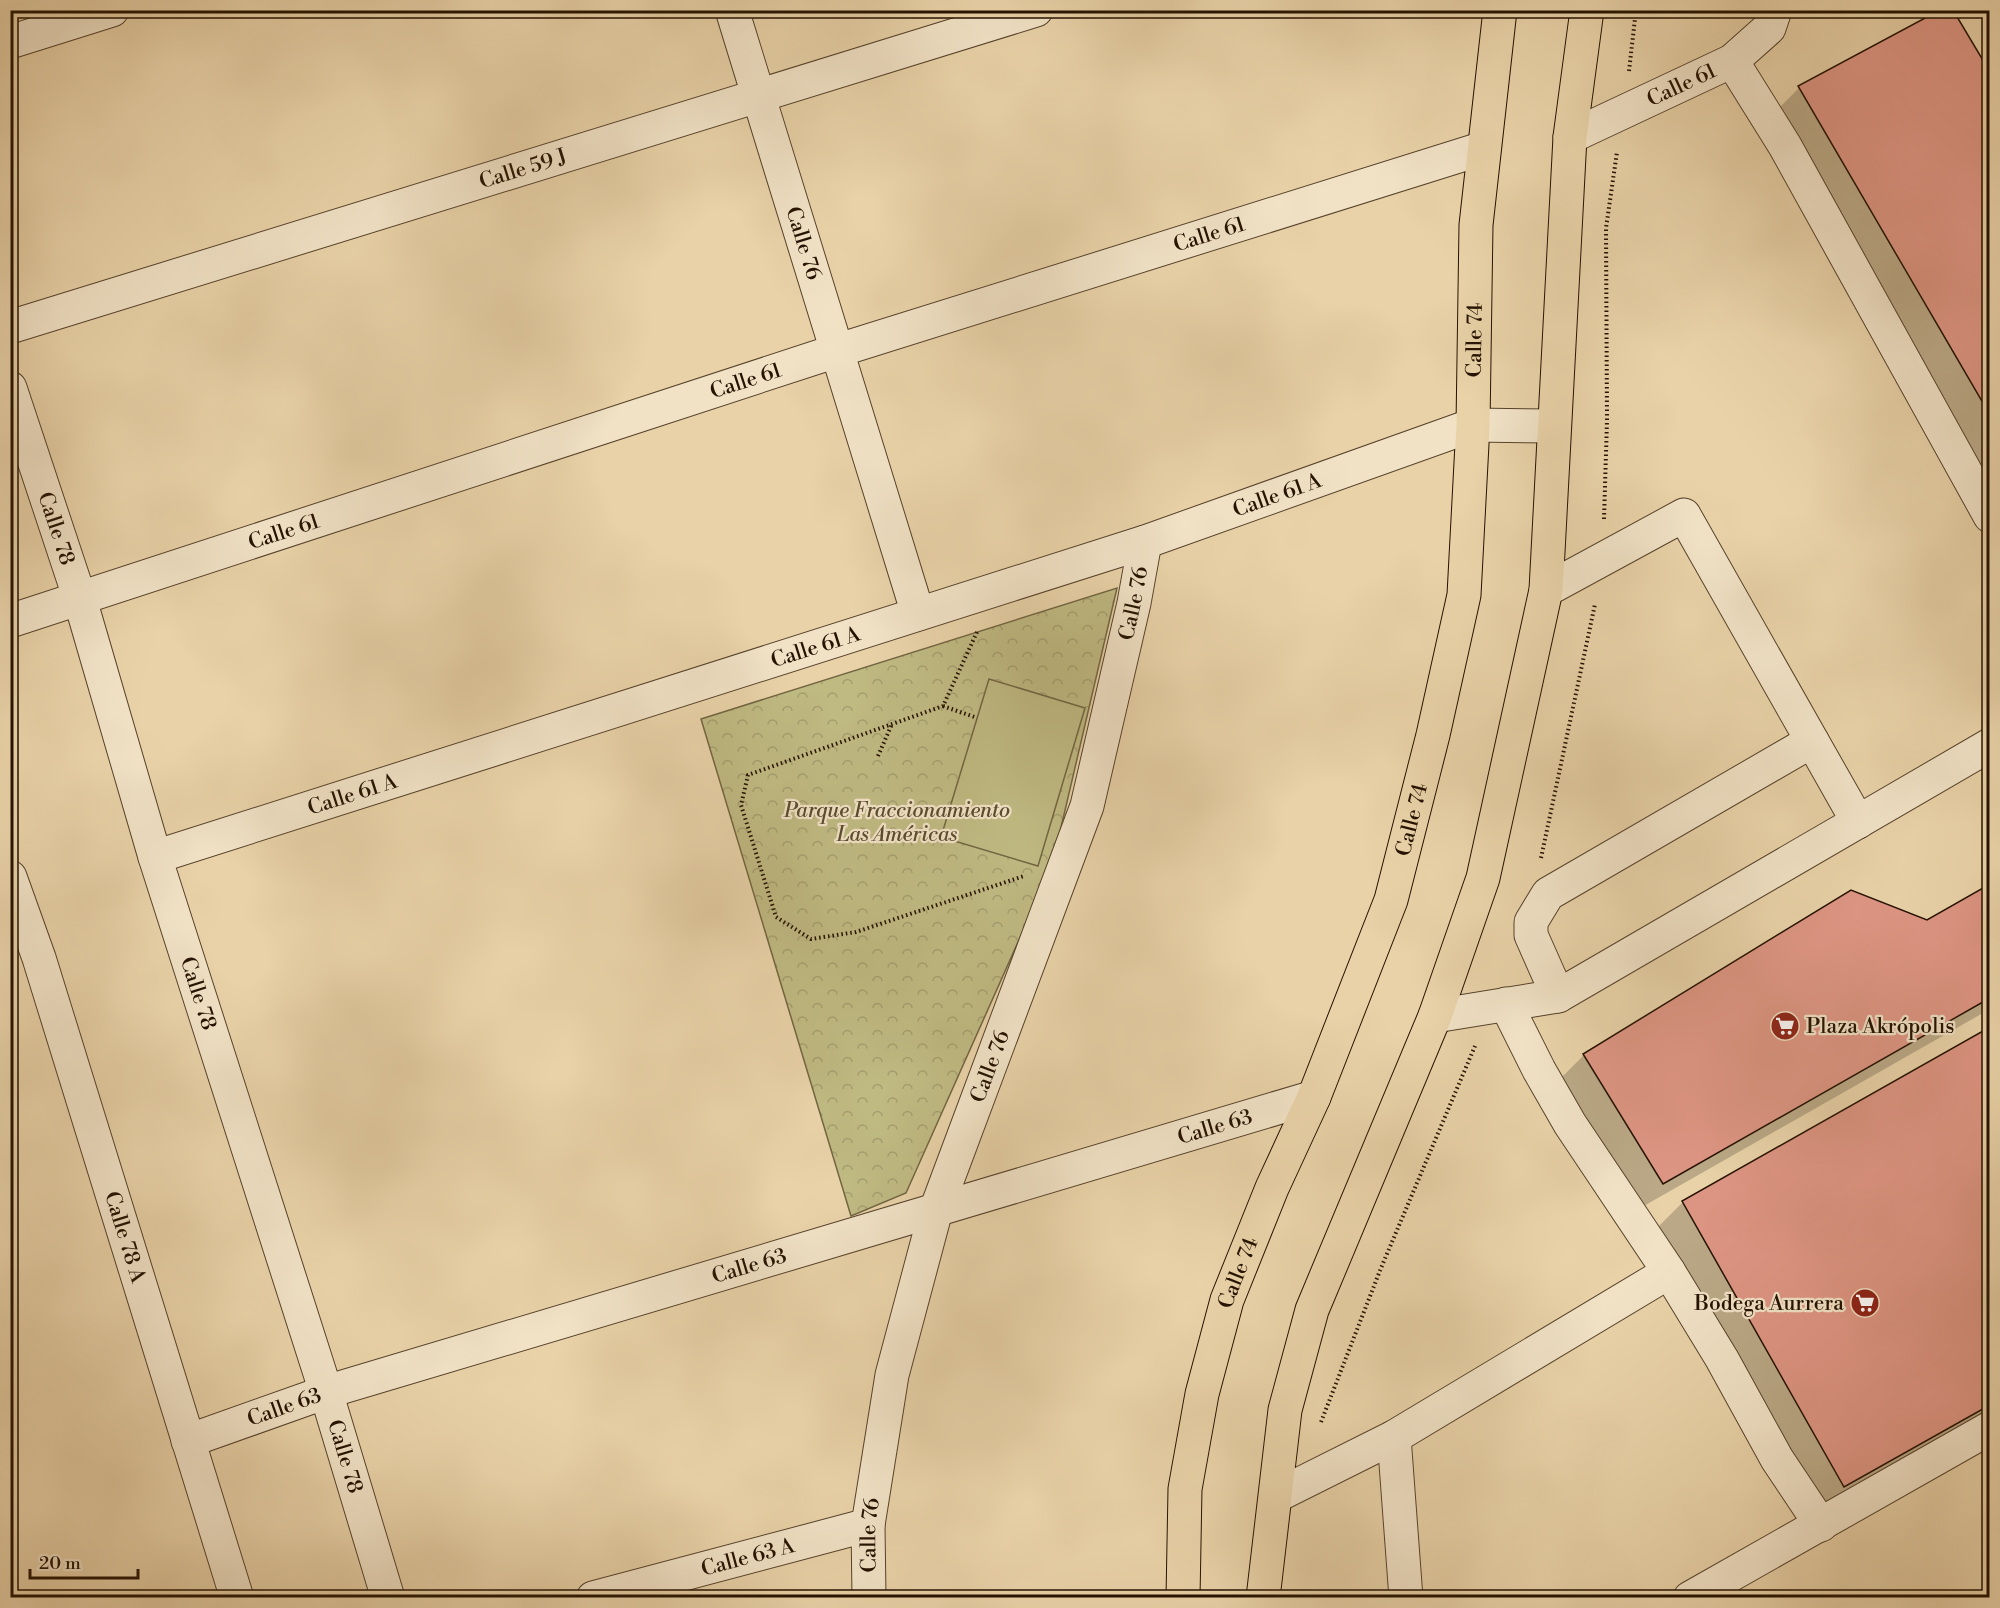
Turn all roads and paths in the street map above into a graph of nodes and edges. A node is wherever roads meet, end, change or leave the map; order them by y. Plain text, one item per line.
1 (112, 10) edge
2 (732, 10) edge
3 (1035, 10) edge
4 (1500, 10) edge
5 (1587, 10) edge
6 (1775, 10) edge
7 (10, 42) edge
8 (1732, 61) junction
9 (758, 95) junction
10 (1570, 137) junction
11 (1484, 148) junction
12 (10, 327) edge
13 (836, 351) junction
14 (10, 388) edge
15 (1473, 425) junction
16 (1554, 426) junction
17 (1989, 516) edge
18 (1145, 542) junction
19 (1546, 590) junction
20 (79, 596) junction
21 (918, 614) junction
22 (10, 621) edge
23 (977, 631) dead end
24 (943, 706) junction
25 (977, 718) dead end
26 (893, 724) junction
27 (1812, 741) junction
28 (1989, 746) edge
29 (878, 756) dead end
30 (1858, 822) junction
31 (155, 857) junction
32 (1030, 874) dead end
33 (10, 877) edge
34 (1558, 996) junction
35 (1506, 1004) junction
36 (1435, 1016) junction
37 (1314, 1097) junction
38 (936, 1210) junction
39 (1669, 1272) junction
40 (326, 1392) junction
41 (1989, 1428) edge
42 (1394, 1437) junction
43 (188, 1441) junction
44 (1276, 1496) junction
45 (868, 1525) junction
46 (1821, 1525) junction
47 (237, 1598) edge
48 (388, 1598) edge
49 (593, 1598) edge
50 (869, 1598) edge
51 (1183, 1598) edge
52 (1263, 1598) edge
53 (1406, 1598) edge
54 (1690, 1598) edge

1 - 7 street
2 - 9 street, Calle 76
3 - 9 street, Calle 59 J
4 - 11 main road, Calle 74
5 - 10 main road
6 - 8 street, Calle 61
8 - 10 street, Calle 61
8 - 17 street
9 - 12 street, Calle 59 J
9 - 13 street, Calle 76
10 - 16 main road
11 - 13 street, Calle 61
11 - 15 main road, Calle 74
13 - 20 street, Calle 61
13 - 21 street, Calle 76
14 - 20 street, Calle 78
15 - 16 street
15 - 18 street, Calle 61 A
15 - 37 main road, Calle 74
16 - 19 main road
18 - 21 street, Calle 61 A
18 - 38 street, Calle 76
19 - 27 street
19 - 36 main road
20 - 22 street, Calle 61
20 - 31 street, Calle 78
21 - 31 street, Calle 61 A
23 - 24 path
24 - 25 path
24 - 26 path
26 - 29 path
26 - 32 path
27 - 30 street
27 - 34 street
28 - 30 street
30 - 34 street
31 - 40 street, Calle 78
33 - 43 street, Calle 78 A
34 - 35 street
35 - 36 street
35 - 39 street
36 - 44 main road
37 - 38 street, Calle 63
37 - 51 main road, Calle 74
38 - 40 street, Calle 63
38 - 45 street, Calle 76
39 - 42 street
39 - 46 street
40 - 43 street, Calle 63
40 - 48 street, Calle 78
41 - 46 street
42 - 44 street
42 - 53 street
43 - 47 street, Calle 78 A
44 - 52 main road
45 - 49 street, Calle 63 A
45 - 50 street, Calle 76
46 - 54 street

